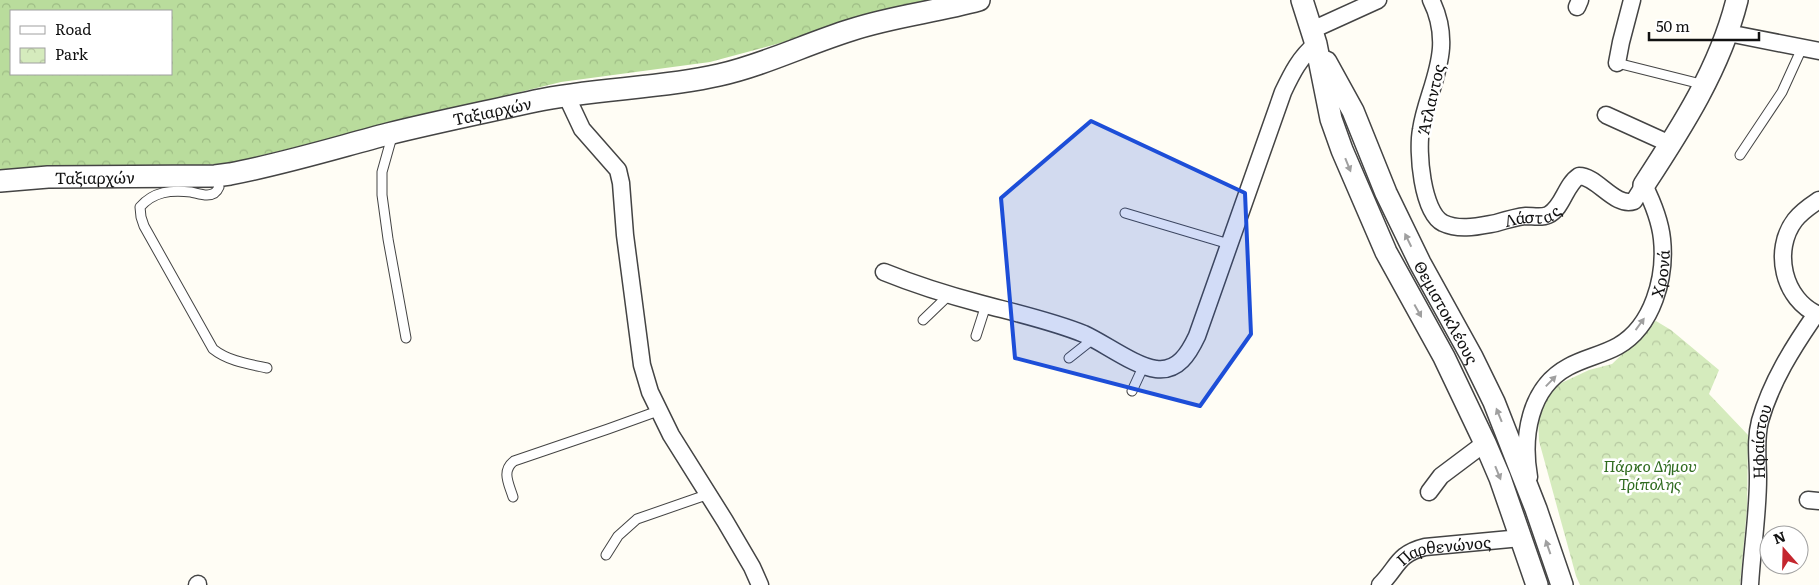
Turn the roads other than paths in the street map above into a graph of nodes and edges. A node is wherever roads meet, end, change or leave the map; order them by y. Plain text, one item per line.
1 (979, 0) edge
2 (1302, 0) edge
3 (1378, 0) edge
4 (1431, 0) edge
5 (1632, 0) edge
6 (1737, 0) edge
7 (1728, 33) junction
8 (1314, 37) junction
9 (1802, 48) junction
10 (1819, 51) edge
11 (1617, 63) joint
12 (1705, 85) junction
13 (566, 95) junction
14 (1606, 115) dead end
15 (393, 133) junction
16 (1670, 144) junction
17 (1740, 156) dead end
18 (215, 176) junction
19 (0, 181) edge
20 (1644, 185) junction
21 (1819, 200) edge
22 (1125, 213) dead end
23 (1444, 223) joint
24 (1229, 244) junction
25 (884, 272) dead end
26 (949, 295) junction
27 (986, 305) junction
28 (1817, 314) edge
29 (923, 320) dead end
30 (976, 336) dead end
31 (406, 338) dead end
32 (1093, 338) junction
33 (1069, 358) dead end
34 (1144, 365) junction
35 (266, 368) dead end
36 (1132, 391) dead end
37 (658, 411) junction
38 (1486, 443) junction
39 (1429, 492) dead end
40 (709, 494) junction
41 (513, 497) dead end
42 (1536, 509) junction
43 (1521, 538) junction
44 (606, 555) dead end
45 (760, 585) edge
46 (1380, 585) edge
47 (1537, 585) edge
48 (1562, 585) edge
49 (1750, 585) edge

1 - 13 street, Ταξιαρχών
2 - 8 street, Θεμιστοκλέους
3 - 8 street
4 - 23 street, Άτλαντος
5 - 11 street
6 - 7 street
7 - 9 street
7 - 12 street
8 - 24 street
8 -> 38 street, Θεμιστοκλέους
42 -> 8 street, Θεμιστοκλέους
9 - 10 street
9 - 17 lane
11 - 12 lane
12 - 16 street
13 - 15 street, Ταξιαρχών
13 - 37 street
14 - 16 street
15 - 18 street, Ταξιαρχών
15 - 31 lane
16 - 20 street
18 - 19 street, Ταξιαρχών
18 - 35 lane
20 - 23 street, Λάστας
42 -> 20 street, Χρονά
21 - 28 street
22 - 24 lane
24 - 34 street
25 - 26 street
26 - 27 street
26 - 29 lane
27 - 30 lane
27 - 32 street
28 - 49 street, Ηφαίστου
32 - 33 lane
32 - 34 street
34 - 36 lane
37 - 40 street
37 - 41 lane
38 - 39 street
38 -> 43 street, Θεμιστοκλέους
40 - 44 lane
40 - 45 street
48 -> 42 street, Θεμιστοκλέους
43 - 46 street, Παρθενώνος
43 - 47 street, Θεμιστοκλέους

